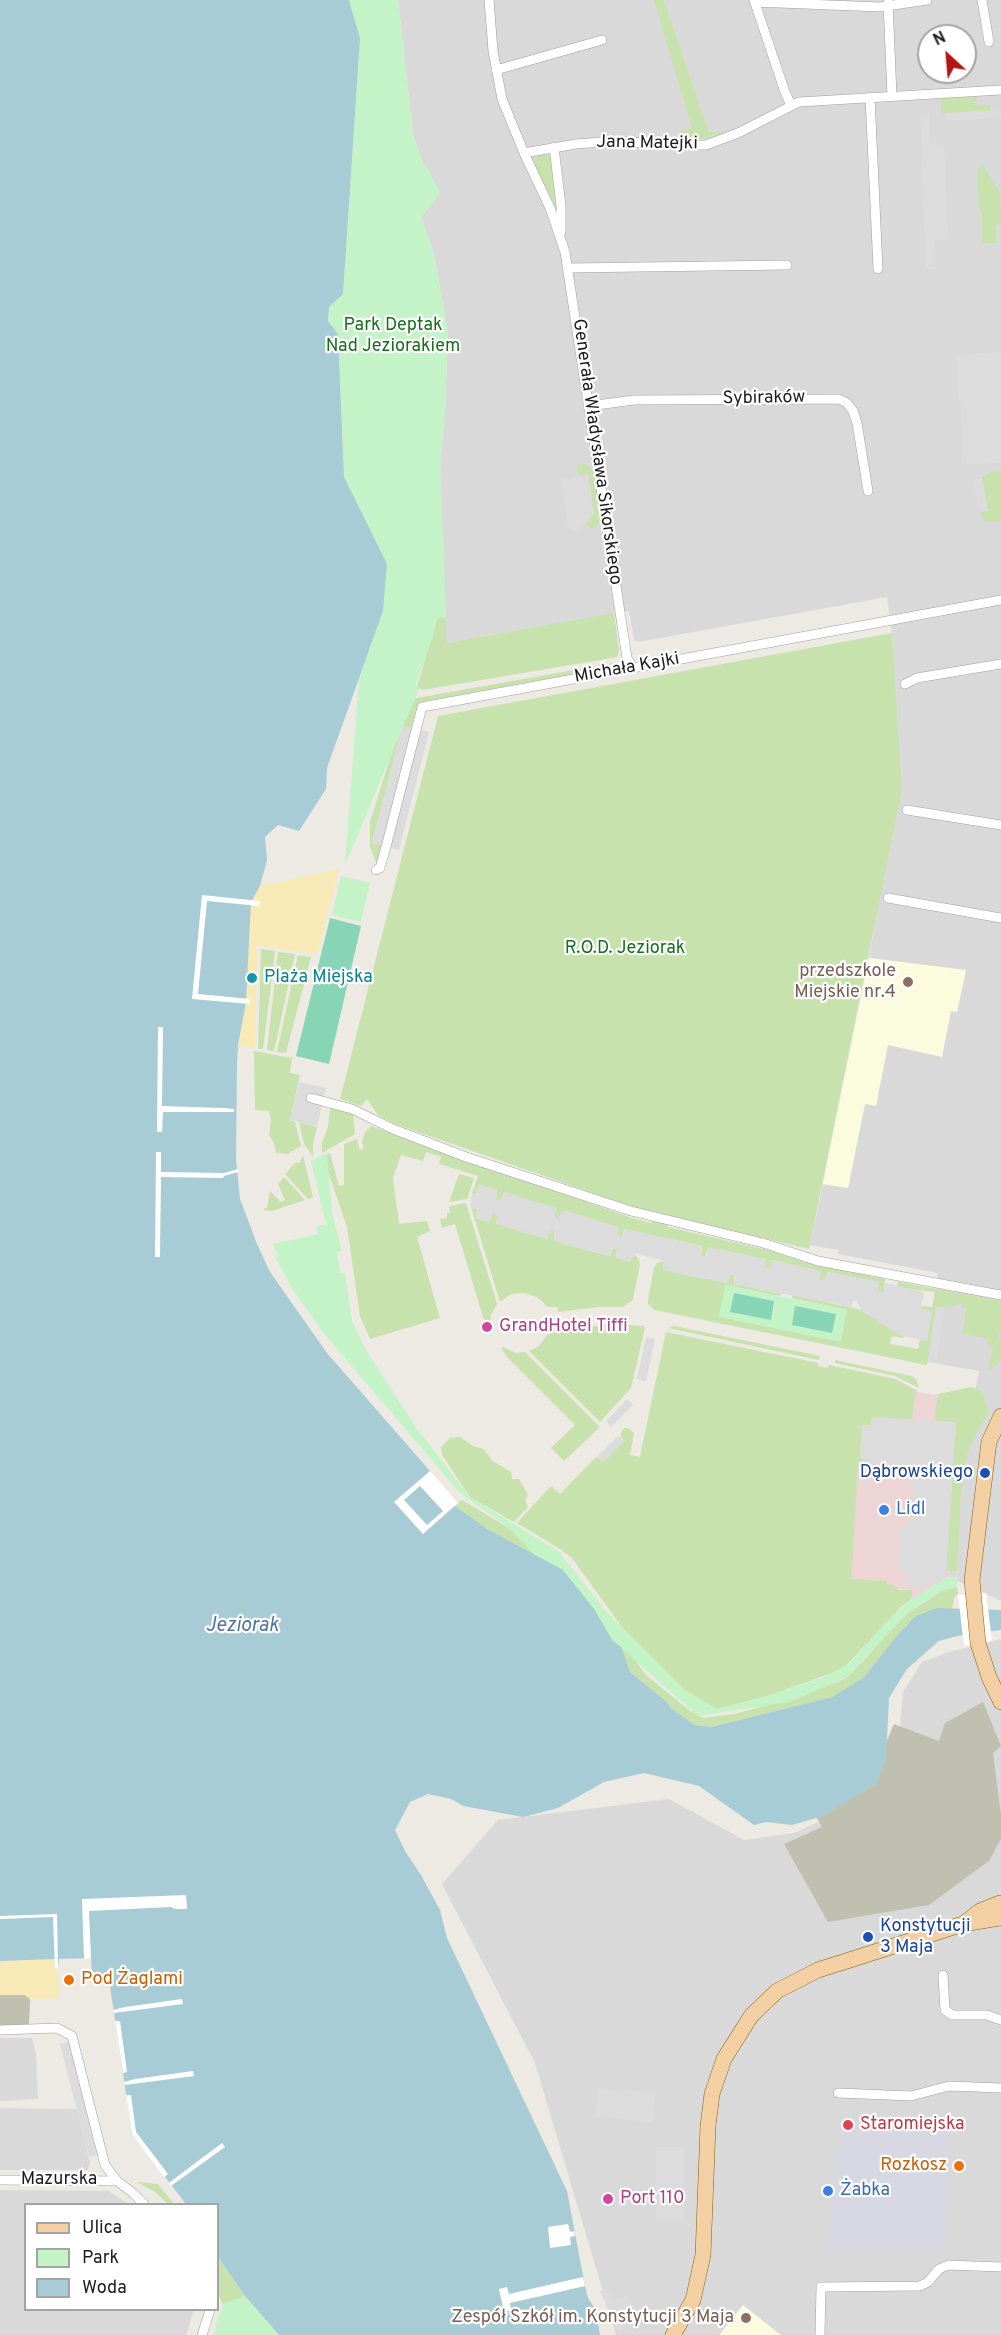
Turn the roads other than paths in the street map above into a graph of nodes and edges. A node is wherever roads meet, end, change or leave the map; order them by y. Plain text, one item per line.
1 (489, 0) edge
2 (927, 0) edge
3 (982, 0) edge
4 (754, 1) edge
5 (888, 3) edge
6 (602, 40) dead end
7 (989, 42) dead end
8 (495, 70) junction
9 (1001, 90) edge
10 (892, 96) junction
11 (870, 97) junction
12 (791, 105) junction
13 (554, 147) junction
14 (524, 153) junction
15 (561, 234) junction
16 (787, 265) dead end
17 (569, 268) junction
18 (878, 269) dead end
19 (589, 406) junction
20 (868, 490) dead end
21 (1001, 600) edge
22 (1001, 664) edge
23 (633, 668) junction
24 (905, 684) dead end
25 (907, 810) dead end
26 (1001, 825) edge
27 (376, 870) dead end
28 (888, 898) dead end
29 (1001, 918) edge
30 (311, 1098) dead end
31 (1001, 1294) edge
32 (1001, 1416) edge
33 (1001, 1440) edge
34 (988, 1458) junction
35 (1001, 1702) edge
36 (1001, 1904) edge
37 (1001, 1918) edge
38 (963, 1924) junction
39 (943, 1975) dead end
40 (1001, 2020) edge
41 (0, 2030) edge
42 (1001, 2088) edge
43 (838, 2093) dead end
44 (0, 2180) edge
45 (117, 2181) junction
46 (142, 2203) edge
47 (1001, 2267) edge
48 (210, 2311) edge
49 (202, 2335) edge
50 (673, 2335) edge
51 (820, 2335) edge

1 - 8 street, Generała Władysława Sikorskiego
2 - 5 street
3 - 7 street
4 - 5 street
4 - 12 street
5 - 10 street
6 - 8 street
8 - 14 street, Generała Władysława Sikorskiego
9 - 10 street, Jana Matejki
10 - 11 street, Jana Matejki
11 - 12 street, Jana Matejki
11 - 18 street
12 - 13 street, Jana Matejki
13 - 14 street, Jana Matejki
13 - 15 street, Generała Władysława Sikorskiego
14 - 15 street, Generała Władysława Sikorskiego
15 - 17 street, Generała Władysława Sikorskiego
16 - 17 street
17 - 19 street, Generała Władysława Sikorskiego
19 - 20 street, Sybiraków
19 - 23 street, Generała Władysława Sikorskiego
21 - 23 street, Michała Kajki
22 - 24 street
23 - 27 street, Michała Kajki
25 - 26 street
28 - 29 street
30 - 31 street
32 - 34 main road
33 - 34 main road
34 - 35 main road
36 - 38 main road
37 - 38 main road
38 - 50 main road
39 - 40 street
41 - 45 street
42 - 43 street
44 - 45 street, Mazurska
45 - 46 street
47 - 51 street
48 - 49 street

